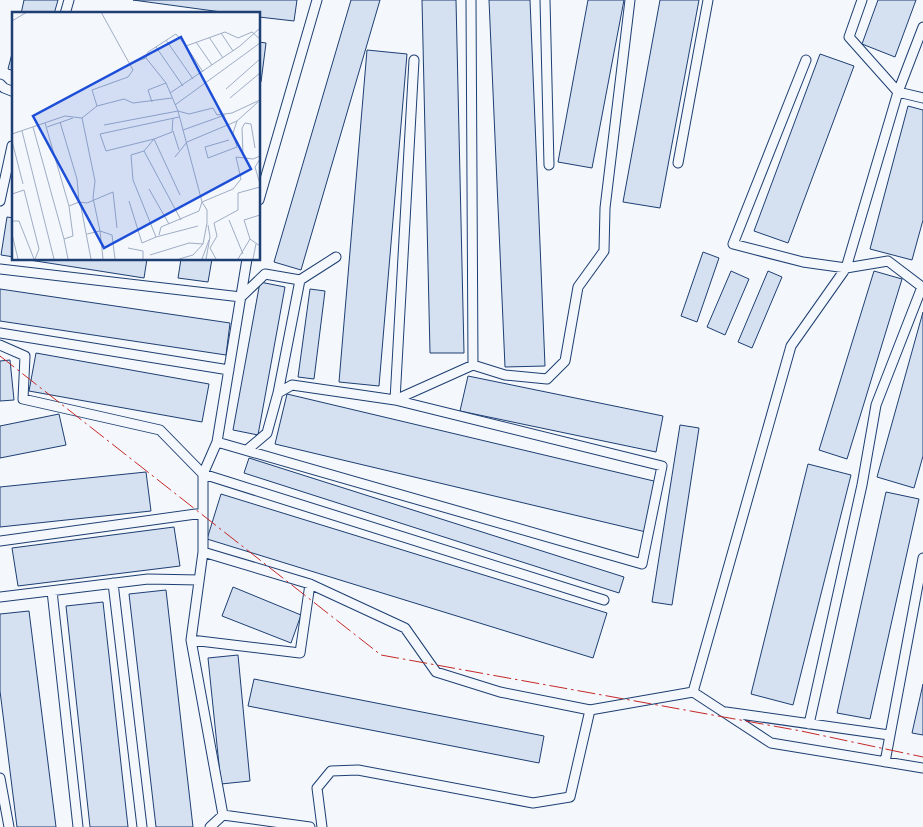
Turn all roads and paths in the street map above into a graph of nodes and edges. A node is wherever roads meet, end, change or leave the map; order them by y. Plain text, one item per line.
1 (316, 0) edge
2 (471, 0) edge
3 (545, 0) edge
4 (630, 0) edge
5 (708, 0) edge
6 (862, 0) edge
7 (923, 27) edge
8 (414, 60) dead end
9 (806, 60) dead end
10 (898, 92) junction
11 (923, 98) edge
12 (12, 146) edge
13 (678, 163) dead end
14 (549, 165) dead end
15 (260, 196) edge
16 (0, 201) edge
17 (336, 257) dead end
18 (247, 260) edge
19 (846, 268) junction
20 (0, 269) edge
21 (300, 280) junction
22 (922, 287) edge
23 (241, 297) junction
24 (0, 332) edge
25 (0, 345) edge
26 (473, 365) junction
27 (229, 370) junction
28 (278, 393) junction
29 (395, 400) junction
30 (218, 442) junction
31 (247, 450) junction
32 (203, 474) junction
33 (203, 513) junction
34 (0, 541) edge
35 (203, 552) junction
36 (923, 558) edge
37 (199, 580) junction
38 (113, 583) junction
39 (310, 584) junction
40 (52, 591) junction
41 (0, 597) edge
42 (604, 600) dead end
43 (191, 640) junction
44 (693, 692) junction
45 (590, 710) junction
46 (722, 711) junction
47 (809, 724) junction
48 (889, 735) junction
49 (885, 762) junction
50 (923, 768) edge
51 (0, 778) edge
52 (223, 815) junction
53 (9, 827) edge
54 (78, 827) edge
55 (142, 827) edge
56 (210, 827) edge
57 (310, 827) edge
58 (322, 827) edge

1 - 15 lane
2 - 26 lane
3 - 14 lane
4 - 26 lane
5 - 13 lane
6 - 10 lane
7 - 10 lane
8 - 29 lane
9 - 19 lane
10 - 11 lane
10 - 19 lane
12 - 16 lane
17 - 21 lane
18 - 23 lane
19 - 22 lane
19 - 44 lane
20 - 23 lane
21 - 23 lane
21 - 28 lane
22 - 47 lane
23 - 27 lane
24 - 27 lane
25 - 32 lane
26 - 29 lane
27 - 30 lane
28 - 29 lane
28 - 31 lane
29 - 31 lane
30 - 31 lane
30 - 32 lane
32 - 33 lane
32 - 42 lane
33 - 34 lane
33 - 35 lane
35 - 37 lane
35 - 39 lane
36 - 48 lane
37 - 38 lane
37 - 43 lane
38 - 40 lane
38 - 55 lane
39 - 43 lane
39 - 45 lane
40 - 41 lane
40 - 54 lane
43 - 52 lane
44 - 45 lane
44 - 46 lane
45 - 58 lane
46 - 47 lane
46 - 49 lane
47 - 48 lane
48 - 49 lane
49 - 50 lane
51 - 53 lane
52 - 56 lane
52 - 57 lane

